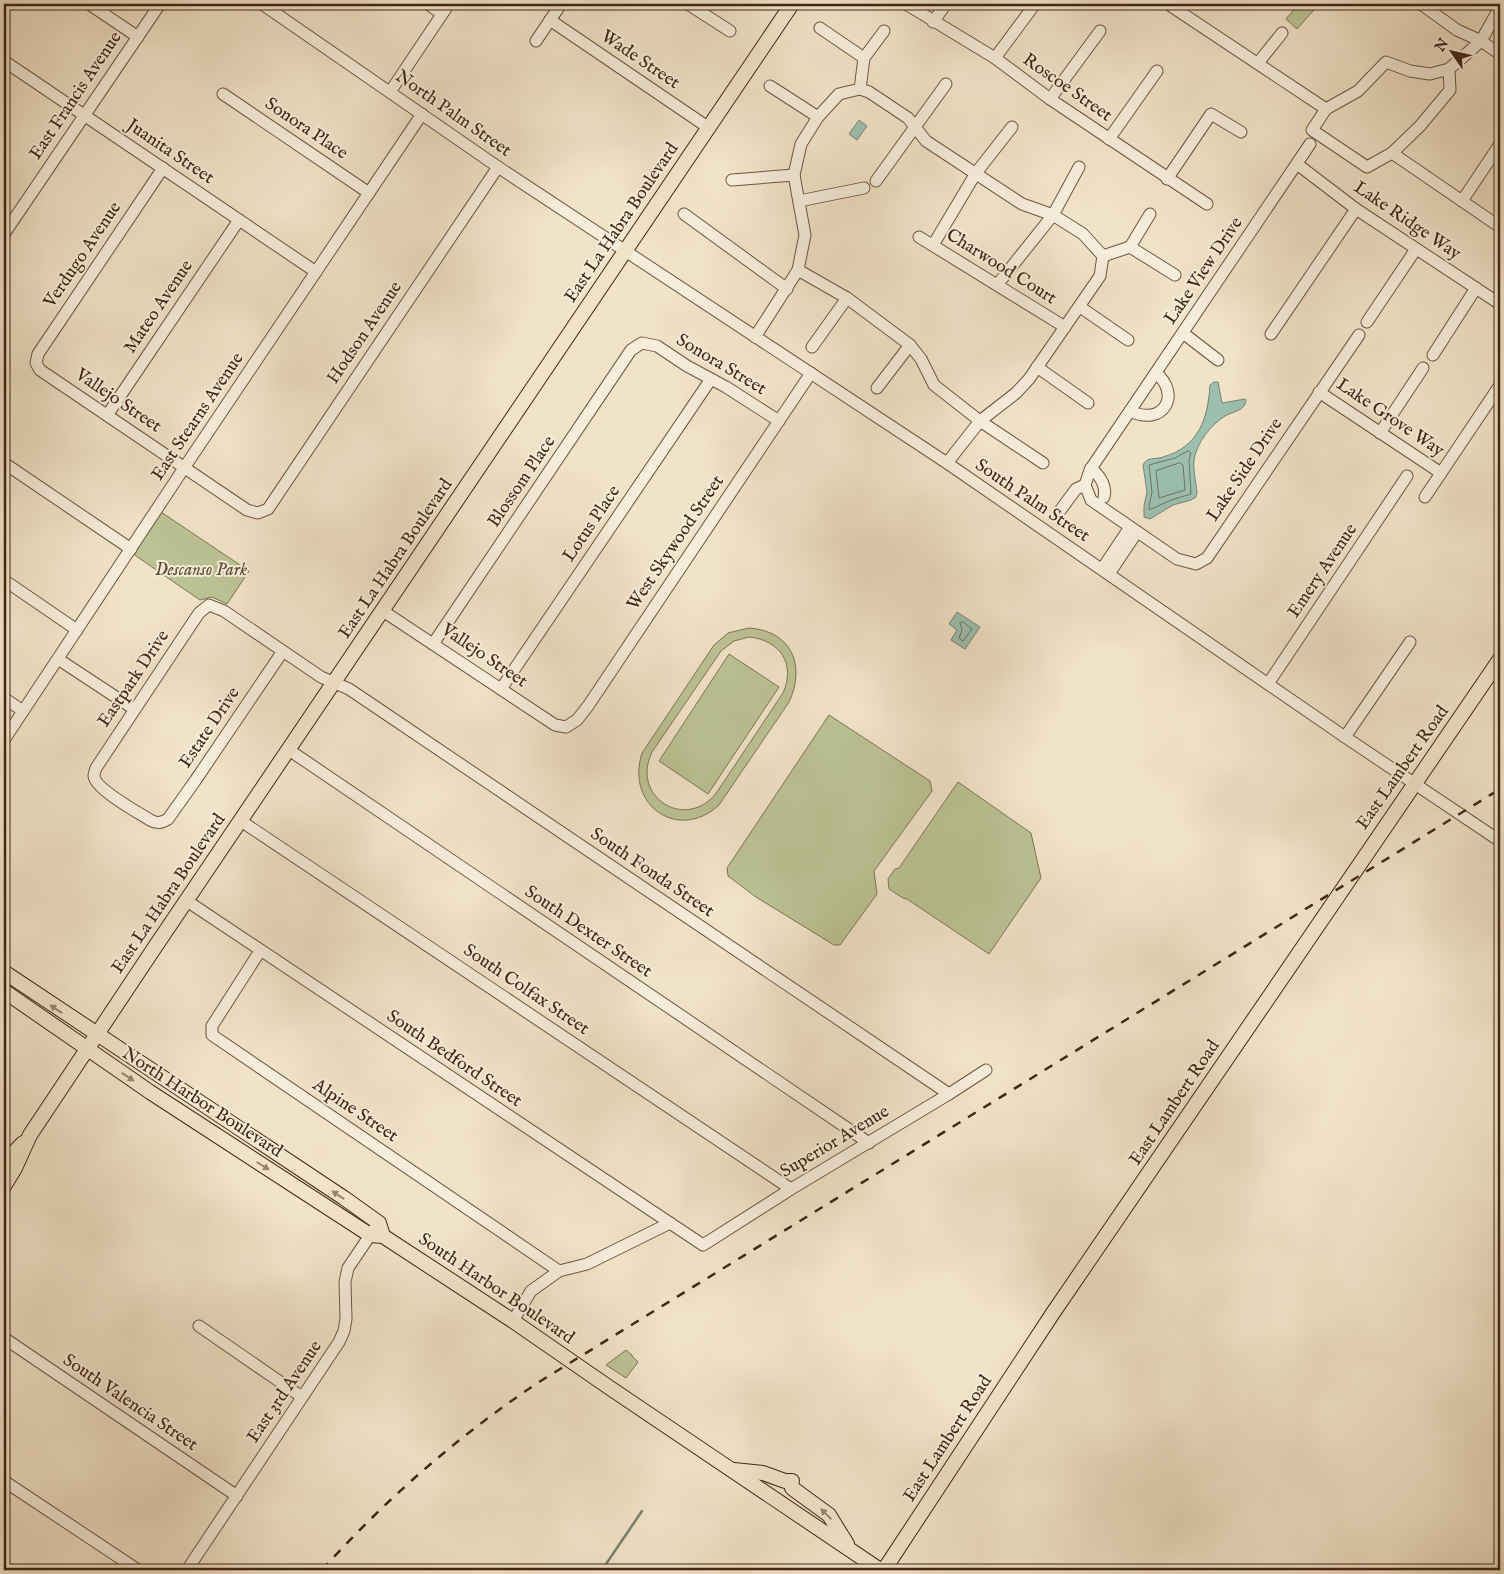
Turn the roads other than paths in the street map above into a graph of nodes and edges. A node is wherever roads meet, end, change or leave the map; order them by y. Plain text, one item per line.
1 (89, 4) edge
2 (160, 4) edge
3 (262, 4) edge
4 (428, 4) edge
5 (561, 4) edge
6 (688, 4) edge
7 (792, 4) edge
8 (906, 4) edge
9 (946, 4) edge
10 (1035, 4) edge
11 (1168, 4) edge
12 (1420, 4) edge
13 (1500, 6) edge
14 (446, 9) edge
15 (550, 20) junction
16 (933, 22) junction
17 (820, 28) dead end
18 (730, 31) dead end
19 (1100, 31) dead end
20 (884, 32) dead end
21 (1282, 33) dead end
22 (138, 36) junction
23 (536, 41) dead end
24 (1481, 42) junction
25 (1500, 54) edge
26 (864, 58) junction
27 (994, 58) junction
28 (4, 61) edge
29 (1258, 63) junction
30 (1449, 69) junction
31 (1157, 71) dead end
32 (946, 84) dead end
33 (770, 86) dead end
34 (860, 89) junction
35 (390, 92) junction
36 (223, 94) dead end
37 (1050, 99) junction
38 (1326, 109) junction
39 (422, 114) junction
40 (84, 115) junction
41 (818, 117) junction
42 (914, 126) junction
43 (1012, 127) dead end
44 (709, 128) junction
45 (1242, 132) dead end
46 (1109, 139) junction
47 (1310, 144) dead end
48 (1500, 144) edge
49 (1392, 153) junction
50 (1297, 164) junction
51 (1079, 166) dead end
52 (498, 167) junction
53 (163, 168) junction
54 (976, 173) junction
55 (794, 175) junction
56 (1167, 178) junction
57 (732, 180) dead end
58 (876, 181) dead end
59 (864, 188) dead end
60 (369, 193) junction
61 (799, 201) junction
62 (1462, 201) junction
63 (1207, 204) dead end
64 (1356, 209) junction
65 (684, 214) dead end
66 (1150, 214) dead end
67 (1053, 215) junction
68 (239, 220) junction
69 (1500, 227) edge
70 (4, 234) edge
71 (919, 237) dead end
72 (933, 245) junction
73 (1130, 247) junction
74 (1416, 249) junction
75 (625, 251) junction
76 (1104, 256) junction
77 (798, 270) junction
78 (316, 272) junction
79 (1175, 275) dead end
80 (997, 285) junction
81 (1476, 288) junction
82 (787, 289) junction
83 (847, 298) junction
84 (1500, 304) edge
85 (1080, 306) junction
86 (1367, 322) dead end
87 (1065, 327) junction
88 (1183, 333) junction
89 (1271, 334) dead end
90 (1358, 335) dead end
91 (755, 337) junction
92 (1128, 340) dead end
93 (642, 343) joint
94 (910, 345) junction
95 (812, 348) dead end
96 (1433, 355) dead end
97 (1218, 360) dead end
98 (36, 363) joint
99 (1037, 367) junction
100 (1423, 368) dead end
101 (811, 373) junction
102 (1156, 373) junction
103 (711, 379) junction
104 (1500, 385) edge
105 (877, 388) dead end
106 (1319, 392) junction
107 (1088, 403) dead end
108 (108, 414) junction
109 (1129, 414) junction
110 (778, 421) junction
111 (980, 421) junction
112 (1380, 433) junction
113 (4, 463) edge
114 (947, 463) junction
115 (1043, 463) dead end
116 (184, 468) junction
117 (1091, 468) junction
118 (1441, 473) junction
119 (1407, 476) dead end
120 (1084, 485) junction
121 (1104, 497) dead end
122 (1425, 498) dead end
123 (1059, 512) dead end
124 (258, 513) joint
125 (1134, 529) junction
126 (131, 549) junction
127 (1105, 572) junction
128 (4, 580) edge
129 (209, 605) joint
130 (383, 610) junction
131 (77, 630) junction
132 (1410, 642) dead end
133 (433, 644) junction
134 (284, 651) junction
135 (58, 659) junction
136 (1500, 659) edge
137 (335, 683) junction
138 (1268, 684) junction
139 (501, 689) junction
140 (4, 698) edge
141 (134, 709) junction
142 (23, 711) junction
143 (566, 727) joint
144 (1345, 737) junction
145 (4, 740) edge
146 (289, 750) junction
147 (94, 776) joint
148 (1416, 785) junction
149 (241, 821) junction
150 (1500, 841) edge
151 (186, 901) junction
152 (260, 951) junction
153 (4, 972) edge
154 (4, 991) edge
155 (97, 1035) junction
156 (88, 1049) junction
157 (986, 1070) dead end
158 (949, 1094) junction
159 (30, 1135) junction
160 (869, 1143) junction
161 (4, 1163) edge
162 (4, 1186) edge
163 (791, 1189) junction
164 (670, 1223) junction
165 (377, 1231) junction
166 (703, 1245) joint
167 (559, 1271) junction
168 (513, 1321) junction
169 (199, 1326) dead end
170 (4, 1338) edge
171 (302, 1396) junction
172 (732, 1470) junction
173 (4, 1481) edge
174 (237, 1496) junction
175 (850, 1549) junction
176 (138, 1570) edge
177 (186, 1570) edge
178 (882, 1570) edge

1 - 22 street
2 - 22 street, East Francis Avenue
3 - 35 street, North Palm Street
4 - 14 street
5 - 15 street
6 - 18 street
7 - 44 main road, East La Habra Boulevard
8 - 16 street, Roscoe Street
9 - 16 street
10 - 27 street
11 - 29 street
12 - 24 street
13 - 24 street
14 - 35 street
15 - 23 street
15 - 44 street, Wade Street
16 - 27 street, Roscoe Street
17 - 26 street
19 - 37 street
20 - 26 street
21 - 29 street
22 - 40 street, East Francis Avenue
24 - 25 street
24 - 30 street
26 - 34 street
27 - 37 street, Roscoe Street
28 - 40 street, Juanita Street
29 - 38 street
30 - 38 street
30 - 49 street
31 - 46 street
32 - 42 street
33 - 41 street
34 - 41 street
34 - 42 street
35 - 39 street, North Palm Street
36 - 60 street, Sonora Place
37 - 46 street, Roscoe Street
38 - 49 street
39 - 52 street, North Palm Street
39 - 60 street, East Stearns Avenue
40 - 53 street, Juanita Street
40 - 70 street, East Francis Avenue
41 - 55 street
42 - 54 street
42 - 58 street
43 - 54 street
44 - 75 main road, East La Habra Boulevard
45 - 56 street
46 - 56 street, Roscoe Street
47 - 50 street, Lake View Drive
48 - 62 street
49 - 62 street
50 - 64 street, Lake Ridge Way
50 - 88 street, Lake View Drive
51 - 67 street
52 - 75 street, North Palm Street
52 - 124 street, Hodson Avenue
53 - 68 street, Juanita Street
53 - 98 street, Verdugo Avenue
54 - 67 street
54 - 72 street
55 - 57 street
55 - 61 street
56 - 63 street, Roscoe Street
59 - 61 street
60 - 78 street, East Stearns Avenue
61 - 77 street
62 - 69 street
64 - 74 street, Lake Ridge Way
64 - 89 street
65 - 82 street
66 - 73 street
67 - 76 street
67 - 80 street
68 - 78 street, Juanita Street
68 - 108 street, Mateo Avenue
71 - 72 street, Charwood Court
72 - 80 street, Charwood Court
73 - 76 street
73 - 79 street
74 - 81 street, Lake Ridge Way
74 - 86 street
75 - 91 street, South Palm Street
75 - 130 main road, East La Habra Boulevard
76 - 85 street
77 - 82 street
77 - 83 street
78 - 116 street, East Stearns Avenue
80 - 87 street, Charwood Court
81 - 84 street, Lake Ridge Way
81 - 96 street
82 - 91 street
83 - 94 street
83 - 95 street
85 - 87 street
85 - 92 street
87 - 99 street
88 - 97 street
88 - 102 street, Lake View Drive
90 - 106 street, Lake Side Drive
91 - 101 street, South Palm Street
93 - 103 street, Sonora Street
93 - 133 street, Blossom Place
94 - 105 street
94 - 111 street
98 - 108 street, Vallejo Street
99 - 107 street
99 - 111 street
100 - 112 street
101 - 110 street, West Skywood Street
101 - 114 street, South Palm Street
102 - 109 street, Lake View Drive
102 - 109 street
103 - 110 street, Sonora Street
103 - 139 street, Lotus Place
104 - 118 street
106 - 112 street, Lake Grove Way
106 - 125 street, Lake Side Drive
108 - 116 street, Vallejo Street
109 - 117 street, Lake View Drive
110 - 143 street, West Skywood Street
111 - 114 street
111 - 115 street
112 - 118 street, Lake Grove Way
113 - 126 street
114 - 127 street, South Palm Street
116 - 124 street, Vallejo Street
116 - 126 street, East Stearns Avenue
117 - 120 street, Lake View Drive
117 - 121 street
118 - 122 street
119 - 138 street, Emery Avenue
120 - 123 street
120 - 125 street
125 - 127 street
126 - 131 street, East Stearns Avenue
127 - 138 street, South Palm Street
128 - 131 street
129 - 134 street, South Fonda Street
129 - 141 street, Eastpark Drive
130 - 133 street, Vallejo Street
130 - 137 main road, East La Habra Boulevard
131 - 135 street, East Stearns Avenue
132 - 144 street
133 - 139 street, Vallejo Street
134 - 137 street, South Fonda Street
134 - 147 street, Estate Drive
135 - 141 street
135 - 142 street, East Stearns Avenue
136 - 148 main road, East Lambert Road
137 - 146 main road, East La Habra Boulevard
137 - 158 street, South Fonda Street
138 - 144 street, South Palm Street
139 - 143 street, Vallejo Street
140 - 142 street
141 - 147 street, Eastpark Drive
142 - 145 street, East Stearns Avenue
144 - 148 street, South Palm Street
146 - 149 main road, East La Habra Boulevard
146 - 160 street, South Dexter Street
148 - 150 street
148 - 178 main road, East Lambert Road
149 - 151 main road, East La Habra Boulevard
149 - 163 street, South Colfax Street
151 - 152 street, South Bedford Street
151 - 155 main road, East La Habra Boulevard
152 - 164 street, South Bedford Street
152 - 167 street, Alpine Street
155 -> 153 main road
154 - 156 main road, North Harbor Boulevard
155 - 156 main road, East La Habra Boulevard
165 -> 155 main road, South Harbor Boulevard
156 - 159 main road, East La Habra Boulevard
156 -> 165 main road, North Harbor Boulevard
157 - 158 street, Superior Avenue
158 - 160 street, Superior Avenue
159 - 161 main road, East La Habra Boulevard
159 - 162 main road, East La Habra Boulevard
160 - 163 street, Superior Avenue
163 - 166 street, Superior Avenue
164 - 166 street, South Bedford Street
164 - 167 street
165 - 168 main road, South Harbor Boulevard
165 - 171 street, East 3rd Avenue
167 - 168 street
168 - 172 main road, South Harbor Boulevard
169 - 171 street
170 - 174 street, South Valencia Street
171 - 174 street, East 3rd Avenue
172 - 175 main road, South Harbor Boulevard
175 -> 172 main road
173 - 176 street
174 - 177 street, East 3rd Avenue
175 - 178 main road, South Harbor Boulevard

